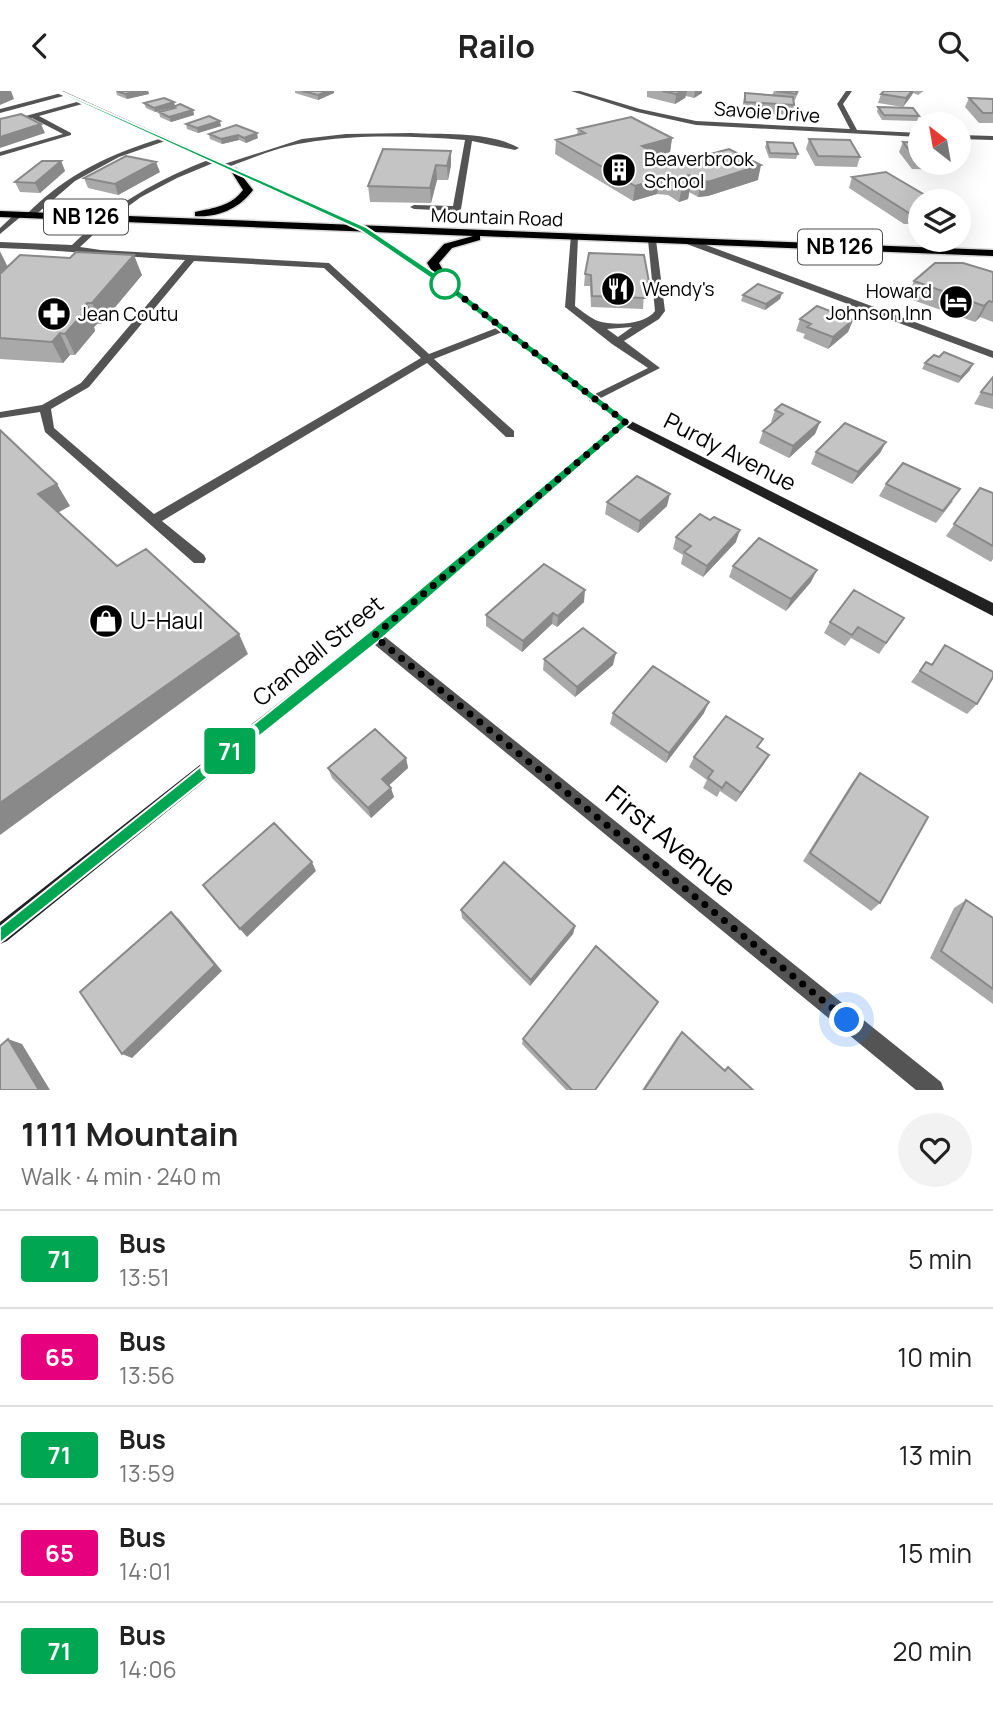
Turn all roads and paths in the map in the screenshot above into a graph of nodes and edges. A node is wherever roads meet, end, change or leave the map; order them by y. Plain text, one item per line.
1 (574, 91) edge
2 (849, 91) edge
3 (62, 93) edge
4 (84, 102) junction
5 (0, 111) edge
6 (33, 116) junction
7 (0, 125) edge
8 (855, 133) junction
9 (908, 135) edge
10 (418, 137) junction
11 (971, 137) edge
12 (993, 138) edge
13 (166, 139) junction
14 (469, 139) junction
15 (415, 148) edge
16 (516, 148) dead end
17 (0, 154) edge
18 (214, 161) junction
19 (225, 165) junction
20 (236, 171) junction
21 (414, 208) edge
22 (0, 214) edge
23 (25, 214) junction
24 (103, 217) junction
25 (173, 220) junction
26 (363, 229) junction
27 (0, 232) edge
28 (493, 234) junction
29 (574, 237) junction
30 (652, 240) junction
31 (687, 241) junction
32 (0, 245) edge
33 (51, 247) junction
34 (74, 248) junction
35 (993, 253) edge
36 (41, 256) edge
37 (192, 258) junction
38 (445, 284) junction
39 (585, 320) junction
40 (647, 323) junction
41 (502, 329) junction
42 (616, 342) junction
43 (993, 355) edge
44 (429, 358) junction
45 (593, 399) junction
46 (45, 408) junction
47 (0, 415) edge
48 (625, 422) junction
49 (510, 434) dead end
50 (153, 520) junction
51 (199, 559) dead end
52 (993, 610) edge
53 (374, 636) junction
54 (0, 934) edge
55 (933, 1090) edge

1 - 8 street, Savoie Drive
2 - 8 street
3 - 4 street, Purdy Avenue
3 - 5 street
4 - 6 street
4 - 13 street, Purdy Avenue
6 - 7 street
6 - 17 street
8 - 9 street, Savoie Drive
10 - 14 street
10 - 15 street
10 - 19 street
11 - 12 street
13 - 18 street, Purdy Avenue
13 - 23 street
14 - 16 street
14 - 21 street
18 - 19 street, Purdy Avenue
18 - 24 street
19 - 20 street, Purdy Avenue
20 - 25 main road
20 - 26 street, Purdy Avenue
22 - 23 main road, Mountain Road / NB 126
23 - 24 main road, Mountain Road / NB 126
23 - 27 street
24 - 25 main road, Mountain Road / NB 126
24 - 34 street
25 - 26 main road, Mountain Road / NB 126
26 - 28 main road, Mountain Road / NB 126
26 - 38 street, Purdy Avenue
28 - 29 main road, Mountain Road / NB 126
28 - 38 main road
29 - 30 main road, Mountain Road / NB 126
29 - 39 street
30 - 31 main road, Mountain Road / NB 126
30 - 40 street
31 - 35 main road, Mountain Road / NB 126
31 - 43 street
32 - 33 street
33 - 34 street
33 - 36 street
34 - 37 street
37 - 44 street
37 - 46 street
38 - 41 street, Purdy Avenue
39 - 40 street
39 - 42 street
40 - 42 street
41 - 44 street
41 - 45 street, Purdy Avenue
42 - 45 street
44 - 49 street
44 - 50 street
45 - 48 street, Purdy Avenue
46 - 47 street
46 - 50 street
48 - 52 street, Purdy Avenue
48 - 53 street, Crandall Street
50 - 51 street
53 - 54 street, Crandall Street
53 - 55 street, First Avenue

